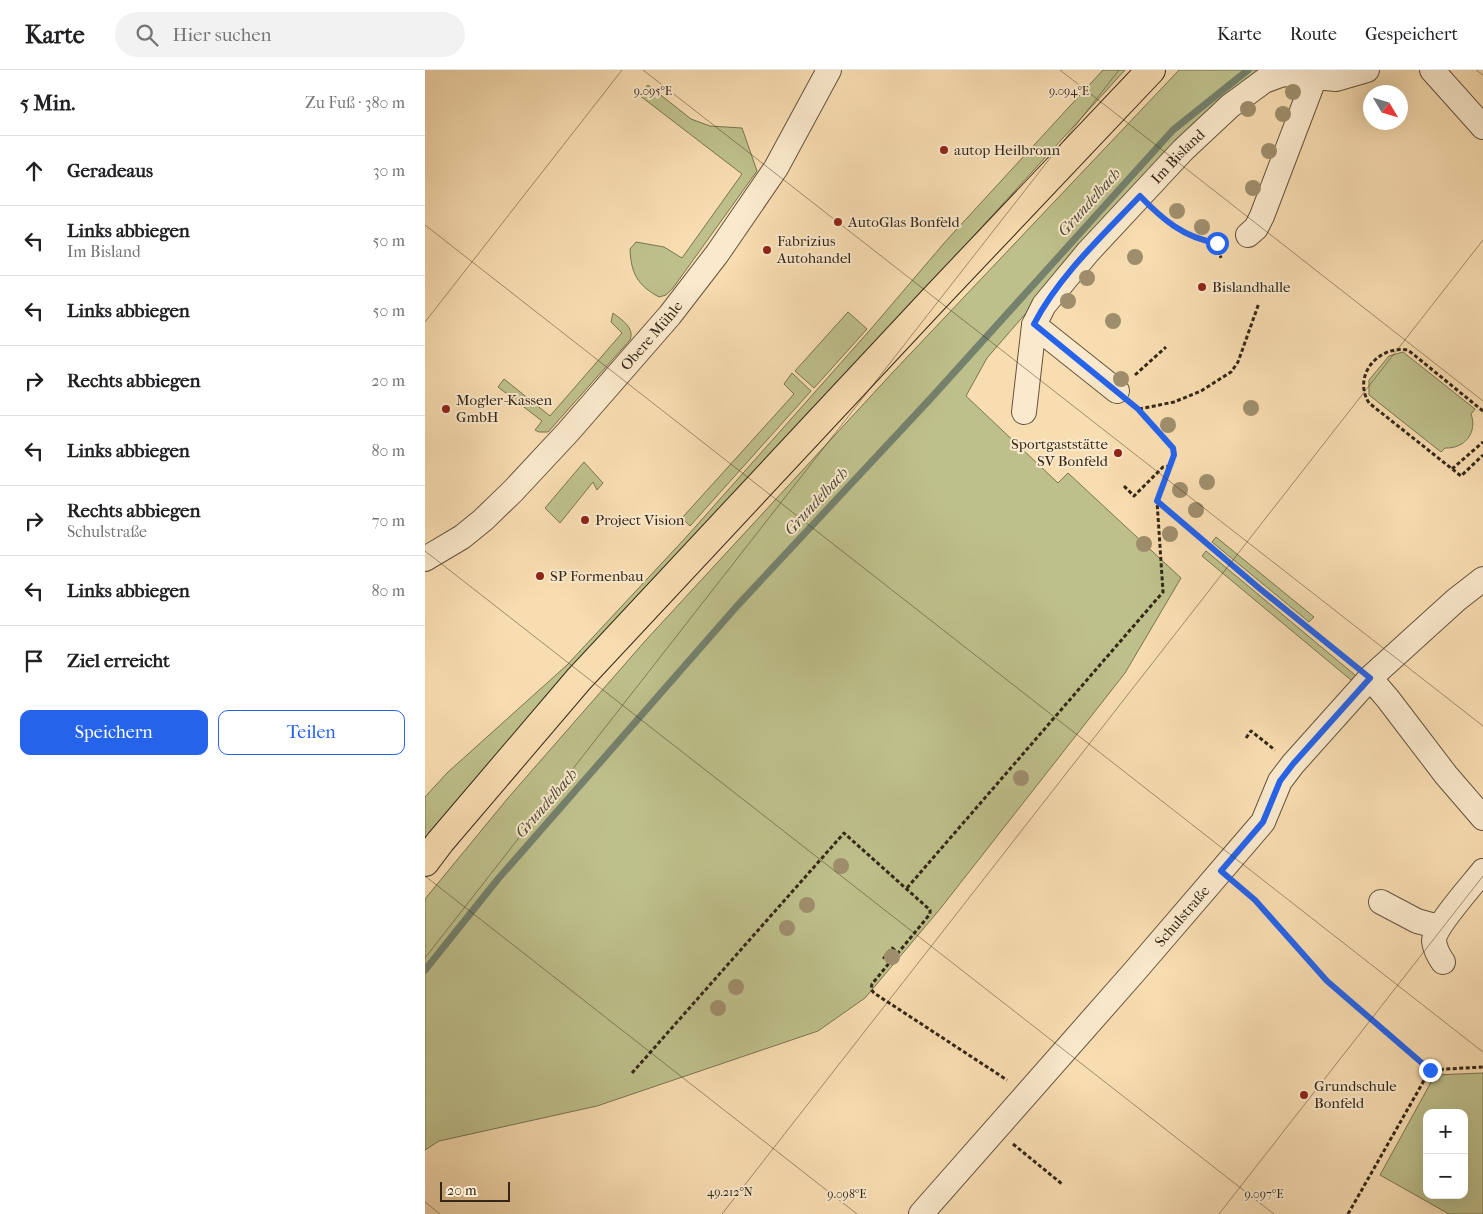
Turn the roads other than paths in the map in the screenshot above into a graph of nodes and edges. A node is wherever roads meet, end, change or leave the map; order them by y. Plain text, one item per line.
1 (829, 70) edge
2 (1151, 70) edge
3 (1367, 70) edge
4 (1432, 70) edge
5 (1315, 77) junction
6 (1483, 127) edge
7 (1248, 235) road end
8 (1034, 324) junction
9 (1117, 391) road end
10 (1024, 412) dead end
11 (425, 559) edge
12 (1483, 579) edge
13 (1370, 678) junction
14 (1483, 818) edge
15 (425, 862) edge
16 (1483, 871) edge
17 (1381, 902) dead end
18 (1439, 927) junction
19 (1443, 962) dead end
20 (921, 1214) edge

1 - 11 street, Obere Mühle
2 - 15 main road
3 - 5 street, Im Bisland
4 - 6 street
5 - 7 street
5 - 8 street, Im Bisland
8 - 9 street
8 - 10 street, Im Bisland
12 - 13 street, Schulstraße
13 - 14 street
13 - 20 street, Schulstraße
16 - 18 street
17 - 18 street
18 - 19 street

